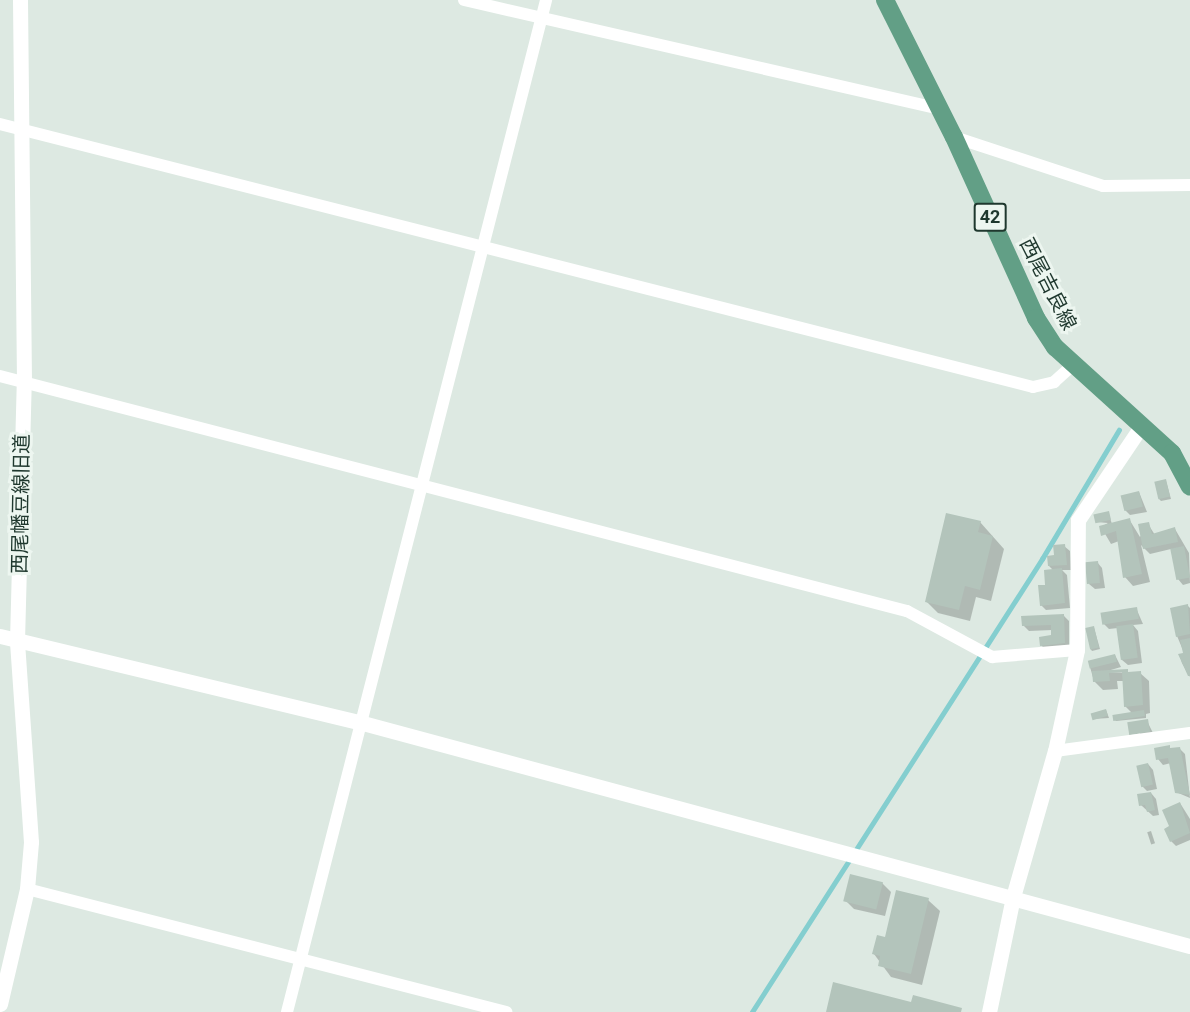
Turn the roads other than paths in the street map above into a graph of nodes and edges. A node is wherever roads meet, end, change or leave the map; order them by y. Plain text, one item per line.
1 (20, 0) edge
2 (464, 0) edge
3 (546, 0) edge
4 (885, 0) edge
5 (541, 21) junction
6 (939, 109) junction
7 (0, 124) edge
8 (20, 129) junction
9 (954, 137) junction
10 (1190, 184) edge
11 (481, 247) junction
12 (1073, 365) junction
13 (0, 376) edge
14 (24, 382) junction
15 (1135, 419) junction
16 (422, 486) junction
17 (1190, 487) edge
18 (0, 636) edge
19 (17, 641) junction
20 (1077, 650) junction
21 (359, 722) junction
22 (1190, 733) edge
23 (1056, 751) junction
24 (27, 889) junction
25 (1013, 897) junction
26 (1190, 946) edge
27 (298, 957) junction
28 (0, 1004) edge
29 (287, 1012) edge
30 (506, 1012) edge
31 (988, 1012) edge

1 - 8 street, 西尾幡豆線旧道
2 - 5 street
3 - 5 street
4 - 6 main road, 西尾吉良線 / 42
5 - 6 street
5 - 11 street
6 - 9 main road, 西尾吉良線 / 42
7 - 8 street
8 - 11 street
8 - 14 street, 西尾幡豆線旧道
9 - 10 street
9 - 12 main road, 西尾吉良線 / 42
11 - 12 street
11 - 16 street
12 - 15 main road, 西尾吉良線 / 42
13 - 14 street
14 - 16 street
14 - 19 street, 西尾幡豆線旧道
15 - 17 main road, 西尾吉良線 / 42
15 - 20 street
16 - 20 street
16 - 21 street
18 - 19 street
19 - 21 street
19 - 24 street, 西尾幡豆線旧道
20 - 23 street
21 - 25 street
21 - 27 street
22 - 23 street
23 - 25 street
24 - 27 street
24 - 28 street, 西尾幡豆線旧道
25 - 26 street
25 - 31 street
27 - 29 street
27 - 30 street

